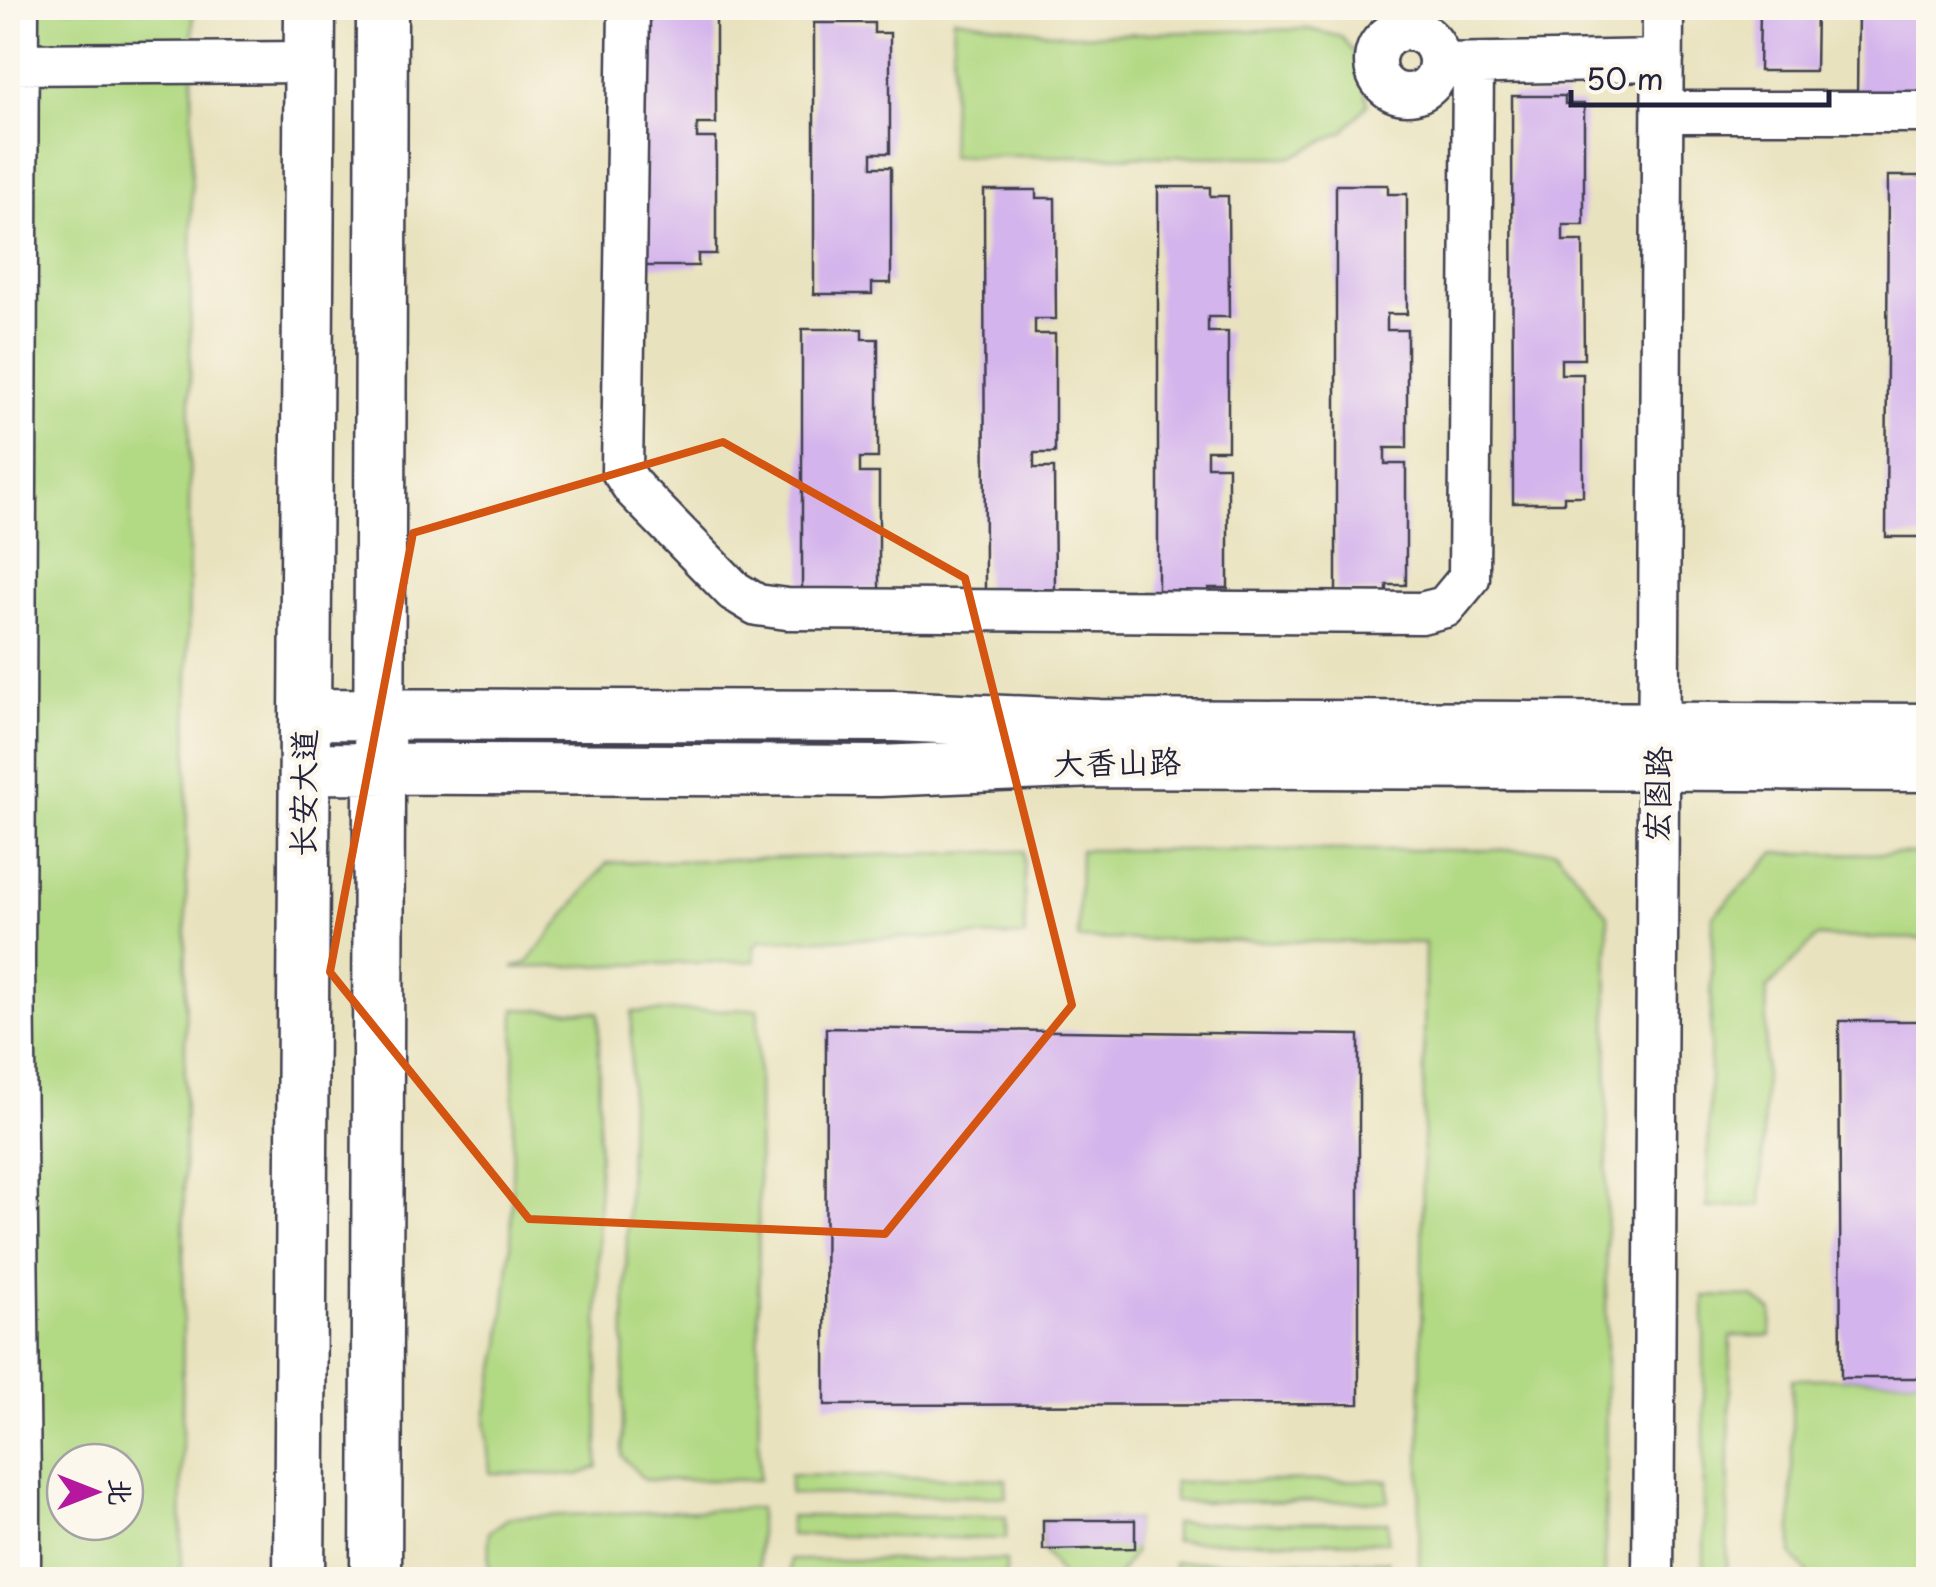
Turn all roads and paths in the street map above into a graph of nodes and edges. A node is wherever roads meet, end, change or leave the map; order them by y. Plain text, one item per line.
1 (18, 8) edge
2 (310, 8) edge
3 (382, 8) edge
4 (629, 8) edge
5 (1663, 8) edge
6 (1380, 22) edge
7 (1663, 60) junction
8 (309, 62) junction
9 (14, 64) edge
10 (1456, 64) junction
11 (1663, 112) junction
12 (1928, 112) edge
13 (11, 674) edge
14 (305, 714) junction
15 (381, 715) junction
16 (1928, 728) edge
17 (1659, 744) junction
18 (1928, 766) edge
19 (305, 768) junction
20 (380, 768) junction
21 (11, 964) edge
22 (14, 1490) edge
23 (20, 1580) edge
24 (299, 1580) edge
25 (376, 1580) edge
26 (1652, 1580) edge

1 - 9 street
2 - 8 main road, 长安大道
3 - 15 main road
4 - 10 street
5 - 7 street, 宏图路
6 - 10 street
6 - 10 street
7 - 10 street
7 - 11 street, 宏图路
8 - 9 street
8 - 14 main road, 长安大道
9 - 13 street
11 - 12 street
11 - 17 street, 宏图路
13 - 21 street
14 - 15 main road, 大香山路
14 - 19 main road, 长安大道
15 - 17 main road, 大香山路
15 - 20 main road
16 - 17 main road, 大香山路
17 - 18 main road, 大香山路
17 - 20 main road, 大香山路
17 - 26 street, 宏图路
19 - 20 main road, 大香山路
19 - 24 main road, 长安大道
20 - 25 main road
21 - 22 street
22 - 23 street

